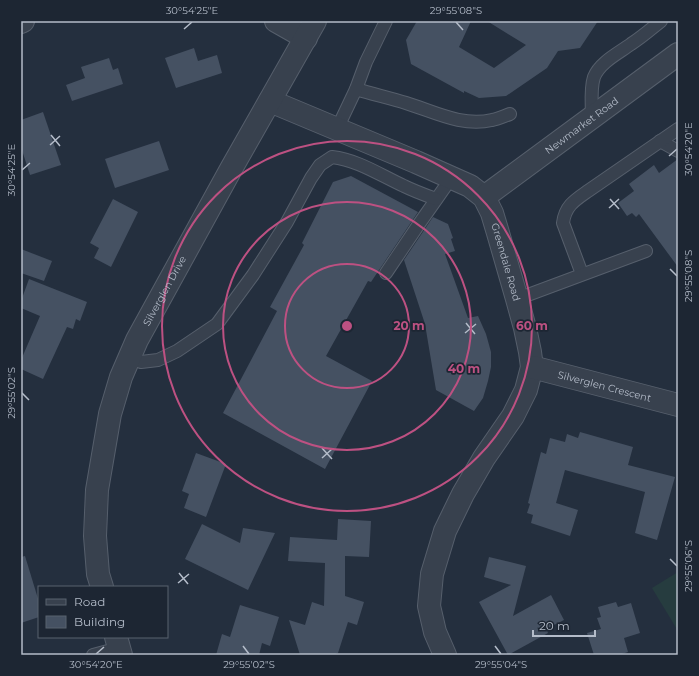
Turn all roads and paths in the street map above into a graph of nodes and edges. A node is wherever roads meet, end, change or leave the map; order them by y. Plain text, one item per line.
1 (276, 21) edge
2 (386, 21) edge
3 (661, 21) edge
4 (311, 29) edge
5 (678, 54) edge
6 (356, 89) junction
7 (270, 101) junction
8 (510, 114) dead end
9 (592, 117) junction
10 (337, 129) junction
11 (678, 129) edge
12 (660, 141) junction
13 (678, 151) edge
14 (452, 177) junction
15 (484, 197) junction
16 (436, 199) junction
17 (646, 251) dead end
18 (386, 273) dead end
19 (582, 274) junction
20 (518, 299) junction
21 (129, 357) junction
22 (532, 367) junction
23 (678, 405) edge
24 (102, 586) edge
25 (119, 647) edge
26 (93, 655) edge
27 (445, 655) edge

1 - 4 street
2 - 6 lane
3 - 9 lane
4 - 7 street, Silverglen Drive
5 - 9 street, Newmarket Road
6 - 8 lane
6 - 10 lane
7 - 10 street, Greendale Road
7 - 21 street, Silverglen Drive
9 - 15 street, Newmarket Road
10 - 14 street, Greendale Road
11 - 12 lane
12 - 13 lane
12 - 19 lane
14 - 15 street, Greendale Road
14 - 16 lane
15 - 20 street, Greendale Road
16 - 18 lane
16 - 21 lane
17 - 19 lane
19 - 20 lane
20 - 22 street, Greendale Road
21 - 24 street, Silverglen Drive
22 - 23 street, Silverglen Crescent
22 - 27 street, Greendale Road
25 - 26 lane

